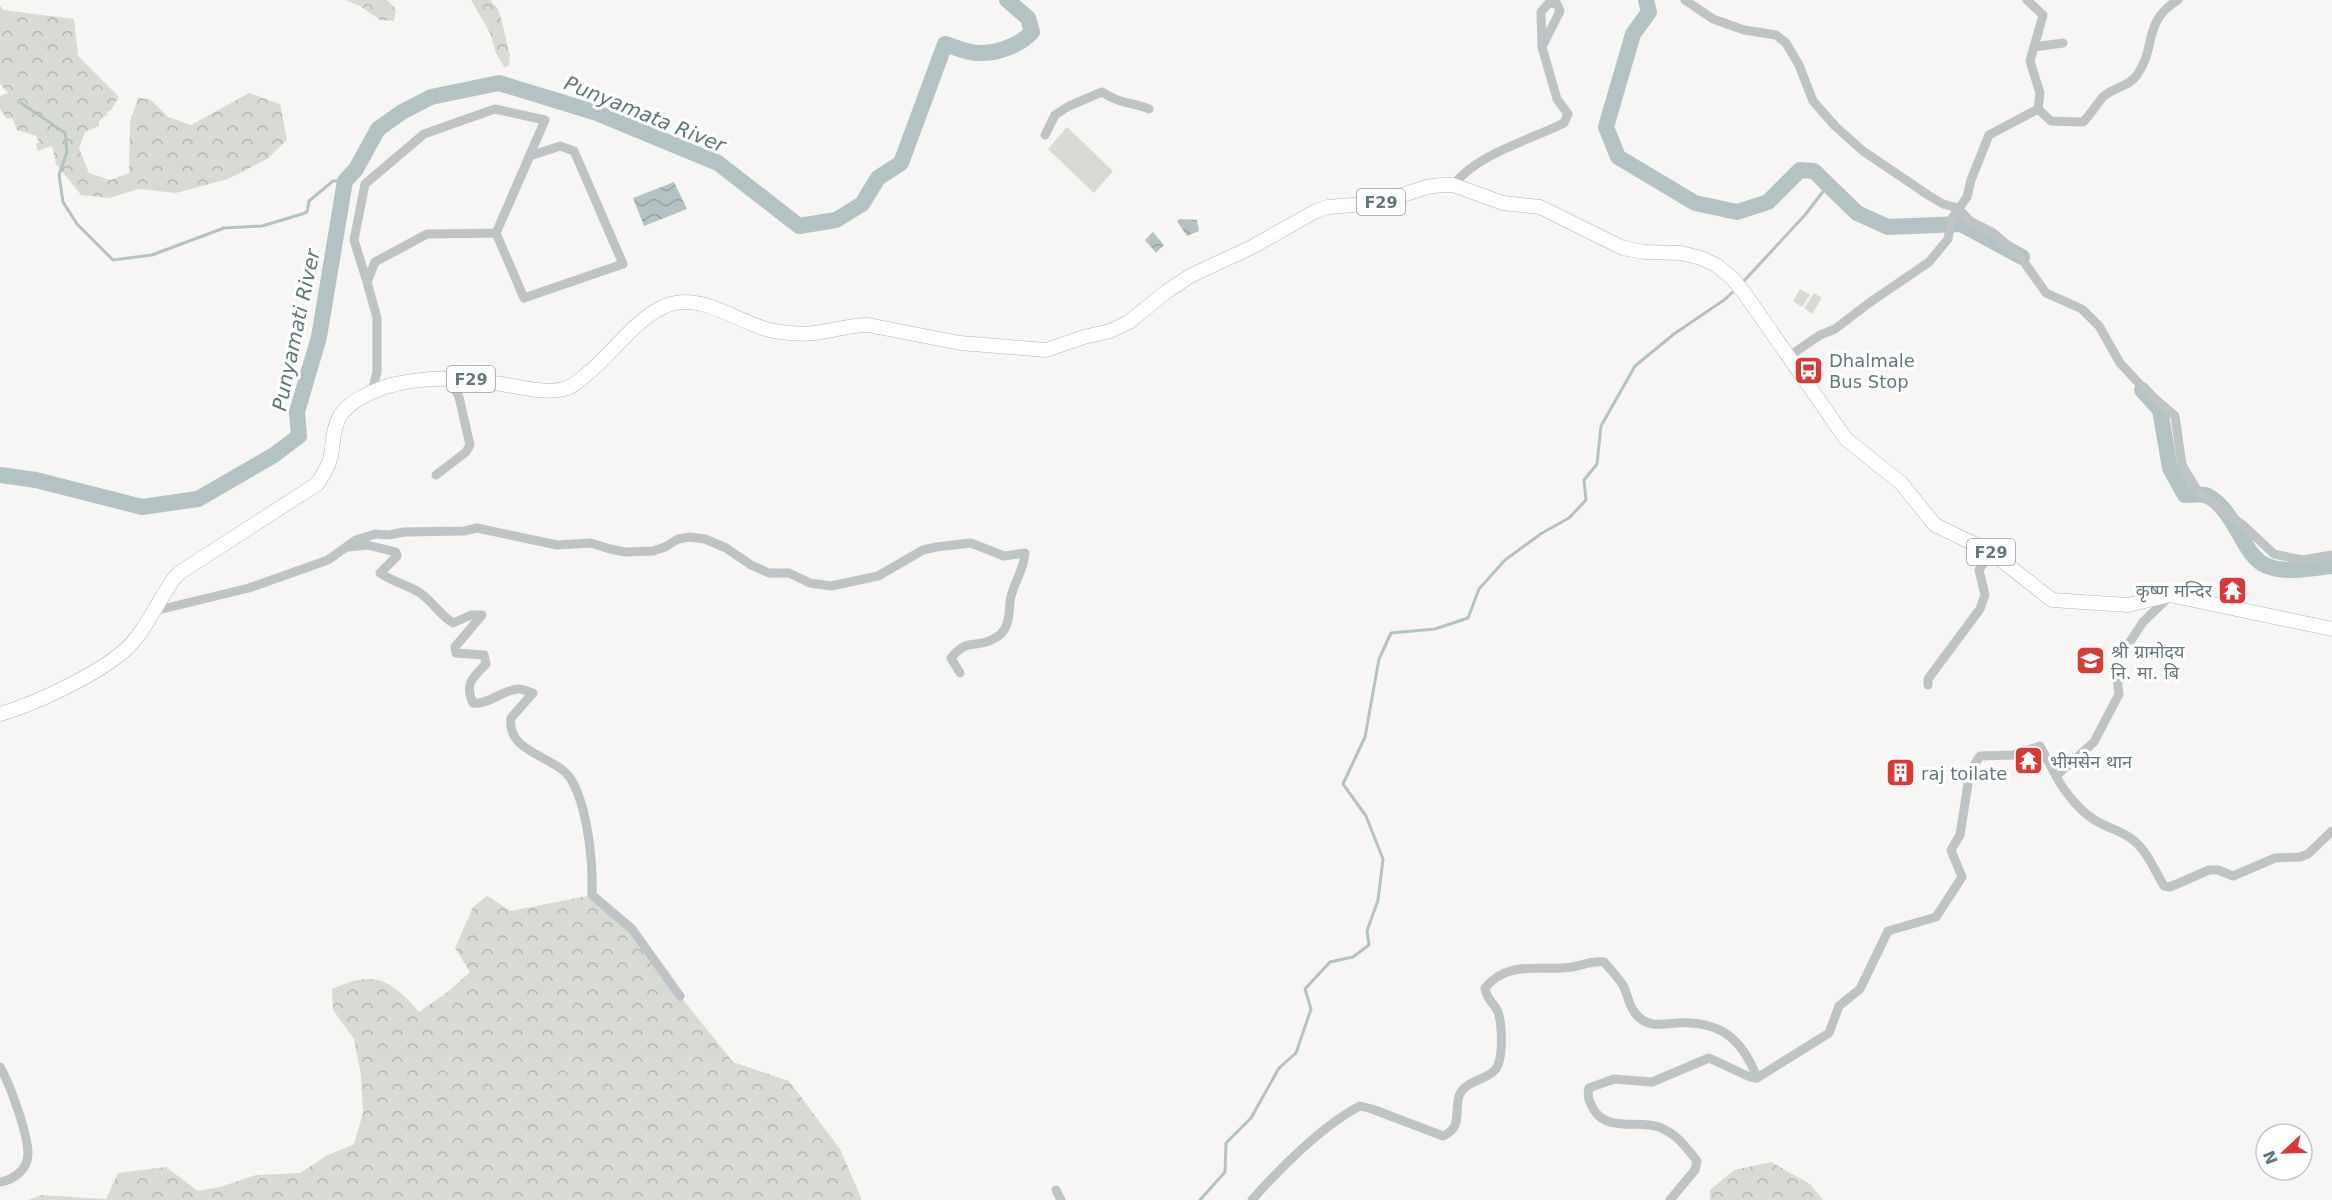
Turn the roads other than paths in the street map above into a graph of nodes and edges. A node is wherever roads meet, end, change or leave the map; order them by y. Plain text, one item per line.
1 (1685, 0) edge
2 (2027, 0) edge
3 (2178, 0) edge
4 (2063, 43) dead end
5 (1542, 47) dead end
6 (2034, 47) junction
7 (1149, 109) dead end
8 (2038, 109) junction
9 (1045, 135) dead end
10 (1453, 185) junction
11 (1958, 208) junction
12 (496, 233) junction
13 (367, 282) junction
14 (1788, 357) junction
15 (449, 377) junction
16 (372, 392) junction
17 (436, 475) dead end
18 (348, 547) junction
19 (1991, 552) junction
20 (2332, 555) edge
21 (2170, 596) junction
22 (154, 611) junction
23 (2332, 629) edge
24 (960, 673) dead end
25 (1928, 685) dead end
26 (0, 714) edge
27 (2056, 776) junction
28 (2332, 831) edge
29 (680, 996) dead end
30 (0, 1067) edge
31 (1757, 1078) junction
32 (0, 1182) edge
33 (1056, 1190) dead end
34 (1061, 1200) edge
35 (1252, 1200) edge
36 (1670, 1200) edge

1 - 11 street
2 - 6 street
3 - 8 street
4 - 6 street
5 - 10 street
6 - 8 street
7 - 9 street
8 - 11 street
10 - 14 main road, F29
10 - 15 main road, F29
11 - 14 street
11 - 20 street
12 - 12 street
12 - 13 street
12 - 13 street
13 - 16 street
14 - 19 main road, F29
15 - 16 main road, F29
15 - 17 street
16 - 22 main road, F29
18 - 22 street
18 - 24 street
18 - 29 street
19 - 21 main road, F29
19 - 25 street
21 - 23 main road, F29
21 - 27 street
22 - 26 main road, F29
27 - 28 street
27 - 31 street
30 - 32 street
31 - 35 street
31 - 36 street
33 - 34 street

